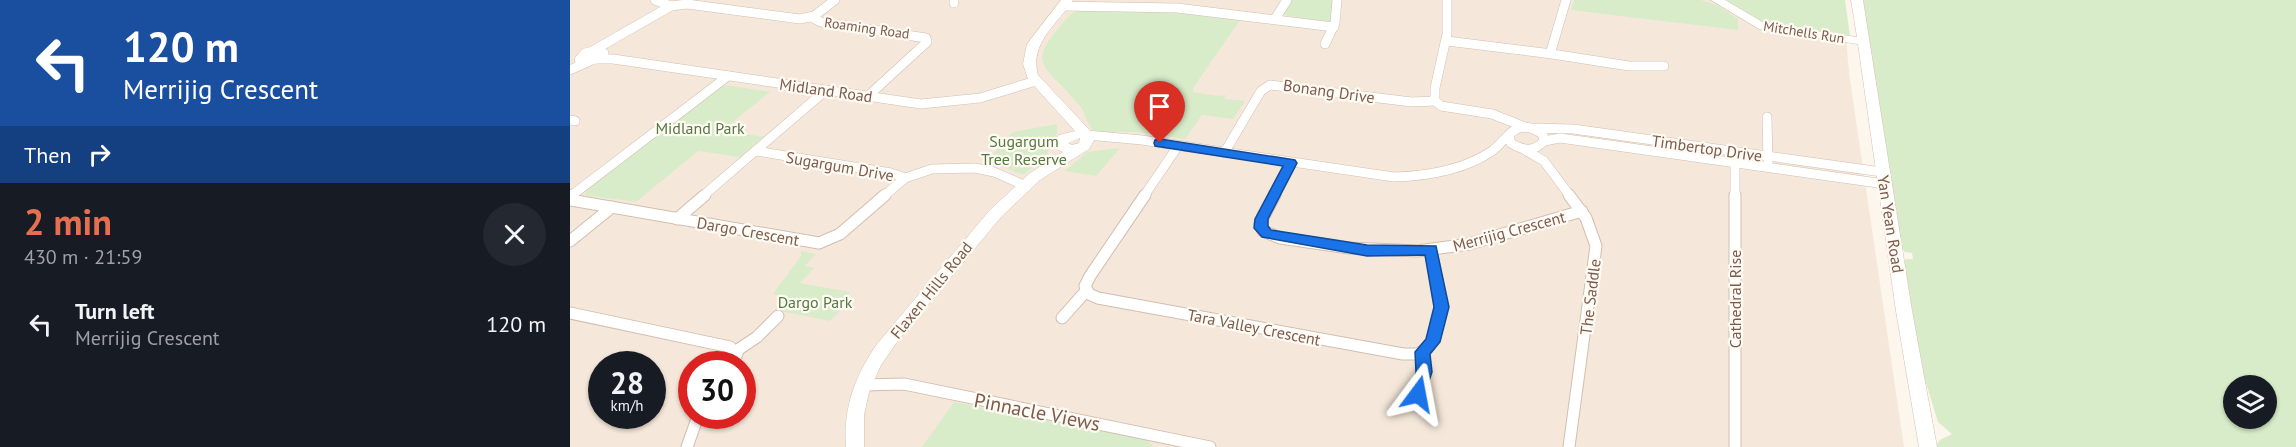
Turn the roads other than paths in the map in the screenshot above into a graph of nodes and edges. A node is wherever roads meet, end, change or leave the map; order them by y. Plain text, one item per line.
1 (655, 0) edge
2 (835, 0) edge
3 (1287, 0) edge
4 (1337, 0) edge
5 (1447, 0) edge
6 (1566, 0) edge
7 (1717, 0) edge
8 (1857, 0) edge
9 (1065, 3) edge
10 (671, 6) junction
11 (811, 17) junction
12 (1275, 19) junction
13 (1334, 27) junction
14 (1447, 41) junction
15 (1863, 41) junction
16 (1325, 44) dead end
17 (1551, 51) junction
18 (596, 54) junction
19 (575, 56) edge
20 (1664, 66) dead end
21 (570, 69) edge
22 (728, 76) junction
23 (1036, 81) junction
24 (826, 90) junction
25 (868, 96) junction
26 (1435, 101) junction
27 (1501, 117) junction
28 (1767, 117) dead end
29 (1071, 118) junction
30 (1530, 128) junction
31 (1510, 134) junction
32 (1084, 141) junction
33 (1544, 142) junction
34 (1178, 146) junction
35 (1062, 148) junction
36 (1522, 149) junction
37 (1492, 151) junction
38 (756, 152) junction
39 (1224, 153) junction
40 (1735, 157) junction
41 (1544, 161) junction
42 (1768, 162) junction
43 (1291, 163) junction
44 (905, 178) junction
45 (1884, 178) junction
46 (1026, 186) junction
47 (570, 198) edge
48 (612, 207) junction
49 (1582, 211) junction
50 (677, 219) junction
51 (570, 241) edge
52 (1431, 250) junction
53 (1086, 291) junction
54 (570, 313) edge
55 (778, 316) dead end
56 (1062, 318) dead end
57 (736, 351) joint
58 (1422, 352) junction
59 (863, 385) junction
60 (1418, 394) dead end
61 (693, 429) edge
62 (1166, 443) edge
63 (687, 447) edge
64 (855, 447) edge
65 (1210, 447) edge
66 (1569, 447) edge
67 (1735, 447) edge
68 (1928, 447) edge

1 - 10 street, Roaming Road
2 - 11 street
3 - 12 street
4 - 13 street
5 - 14 street
6 - 17 street
7 - 15 street, Mitchells Run
8 - 15 street, Yan Yean Road
9 - 12 street
9 - 23 street
10 - 11 street, Roaming Road
10 - 18 street
11 - 25 street, Roaming Road
12 - 13 street
13 - 16 street
14 - 17 street
14 - 26 street
15 - 45 street, Yan Yean Road
17 - 20 street
18 - 19 street, Midland Road
18 - 21 street
18 - 22 street, Midland Road
19 - 21 street
22 - 24 street, Midland Road
22 - 47 street
23 - 25 street, Midland Road
23 - 29 street
24 - 25 street, Midland Road
24 - 38 street
26 - 27 street
26 - 39 street, Bonang Drive
27 - 30 street
27 - 31 street
28 - 42 street
29 - 32 street
29 - 35 street
30 - 31 street
30 - 33 street
30 - 40 street, Timbertop Drive
31 - 36 street
31 - 37 street
32 - 34 street
32 - 35 street, Flaxen Hills Road
32 - 35 street
33 - 36 street
33 - 40 street, Timbertop Drive
33 - 41 street
34 - 39 street
34 - 53 street
35 - 46 street, Flaxen Hills Road
36 - 37 street
36 - 41 street, The Saddle
37 - 43 street
38 - 44 street, Sugargum Drive
38 - 50 street
39 - 43 street
40 - 42 street, Timbertop Drive
40 - 67 street, Cathedral Rise
41 - 49 street, The Saddle
42 - 45 street, Timbertop Drive
43 - 52 street, Merrijig Crescent
44 - 46 street, Sugargum Drive
44 - 50 street, Dargo Crescent
45 - 68 street, Yan Yean Road
46 - 59 street, Flaxen Hills Road
47 - 48 street, Dargo Crescent
48 - 50 street, Dargo Crescent
48 - 51 street
49 - 52 street, Merrijig Crescent
49 - 66 street, The Saddle
52 - 58 street
53 - 56 street
53 - 58 street, Tara Valley Crescent
54 - 57 street
55 - 57 street
58 - 60 street
59 - 62 street, Pinnacle Views
59 - 64 street, Flaxen Hills Road
61 - 63 street
62 - 65 street, Pinnacle Views

